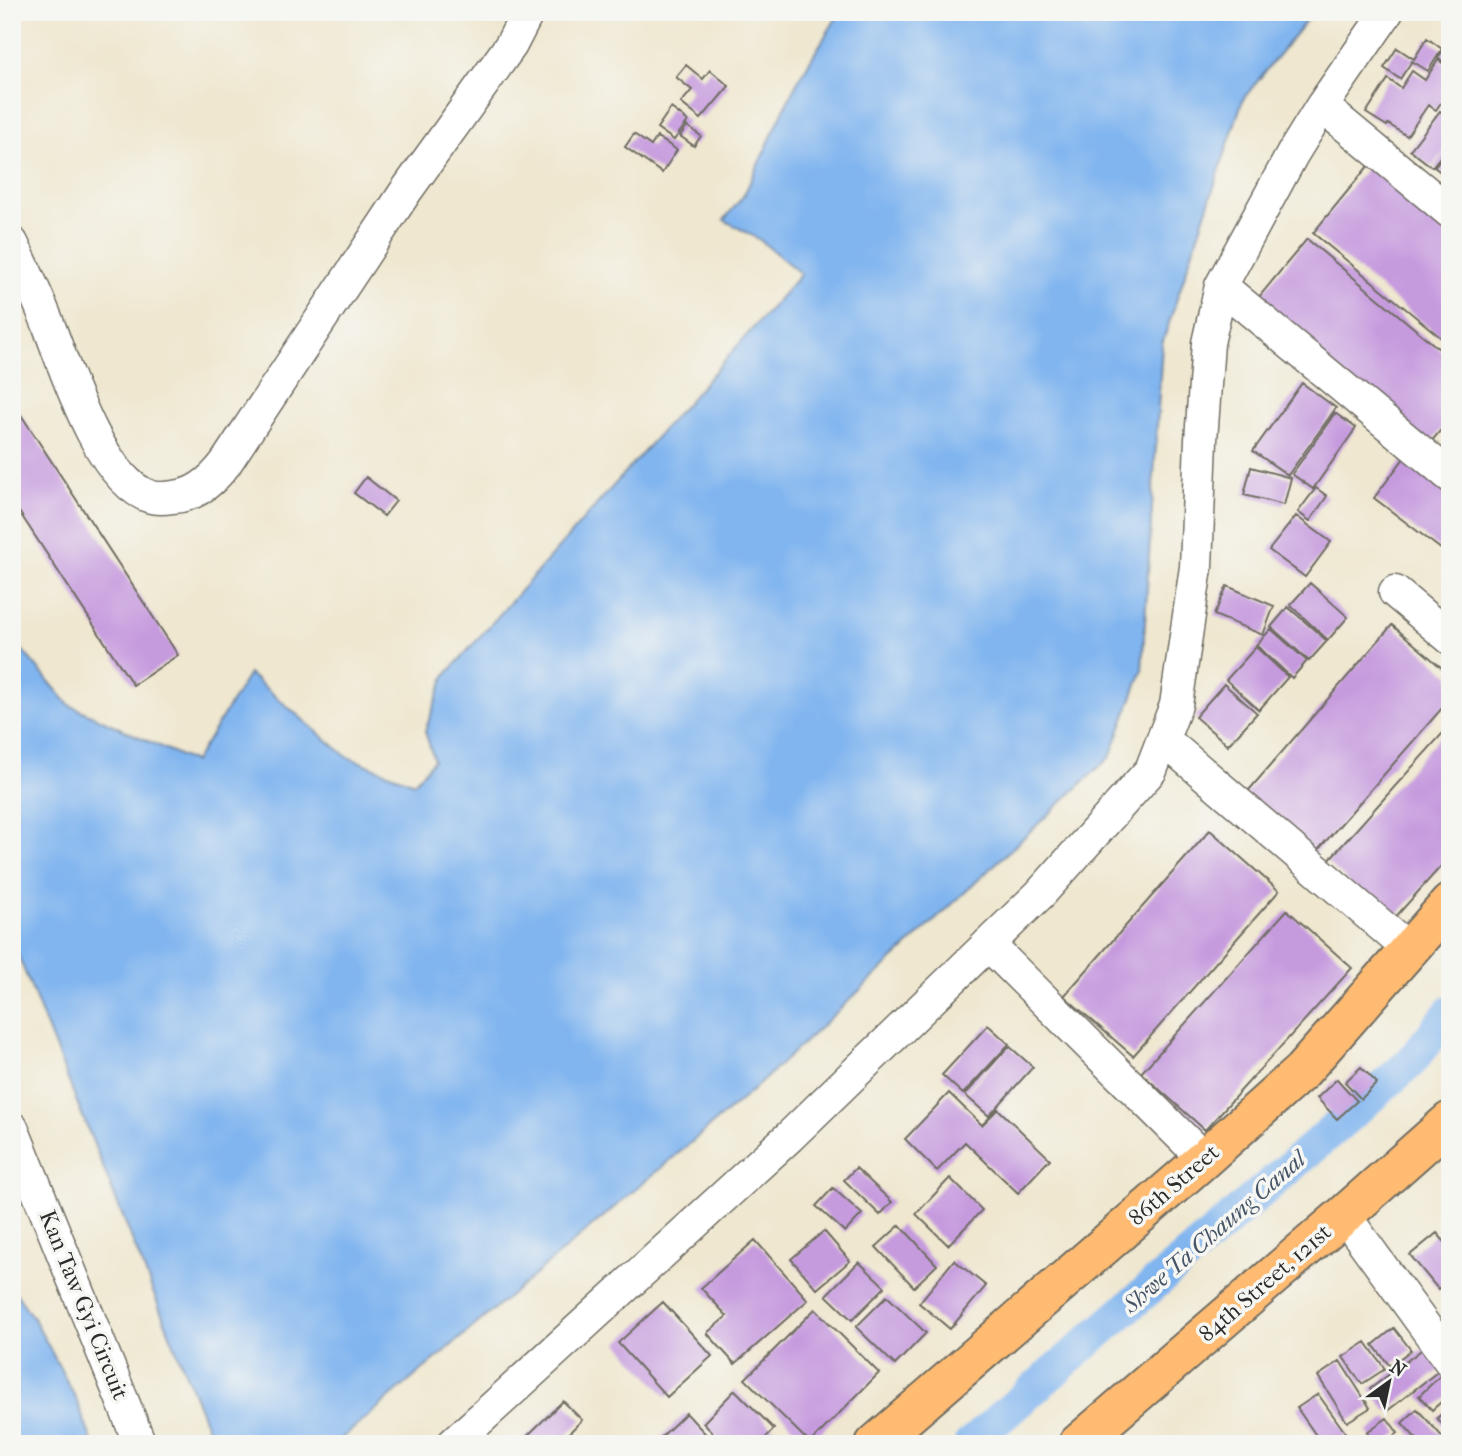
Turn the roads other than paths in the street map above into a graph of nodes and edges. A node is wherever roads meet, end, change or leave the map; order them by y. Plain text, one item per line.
1 (528, 12) edge
2 (1387, 12) edge
3 (1322, 106) junction
4 (1450, 212) edge
5 (12, 243) edge
6 (1221, 286) junction
7 (1450, 476) edge
8 (1395, 592) dead end
9 (1450, 638) edge
10 (1163, 739) junction
11 (1450, 903) edge
12 (988, 944) junction
13 (1410, 950) junction
14 (1450, 1121) edge
15 (12, 1128) edge
16 (1204, 1159) junction
17 (1343, 1215) junction
18 (1450, 1361) edge
19 (140, 1444) edge
20 (453, 1444) edge
21 (875, 1444) edge
22 (1078, 1444) edge

1 - 5 street
2 - 3 street
3 - 4 street
3 - 6 street
6 - 7 street
6 - 10 street
8 - 9 street
10 - 12 street
10 - 13 street
11 - 13 main road, 86th Street
12 - 16 street
12 - 20 street
13 - 16 main road, 86th Street
14 - 17 main road, 84th Street, 121st
15 - 19 street, Kan Taw Gyi Circuit
16 - 21 main road, 86th Street
17 - 18 street
17 - 22 main road, 84th Street, 121st

